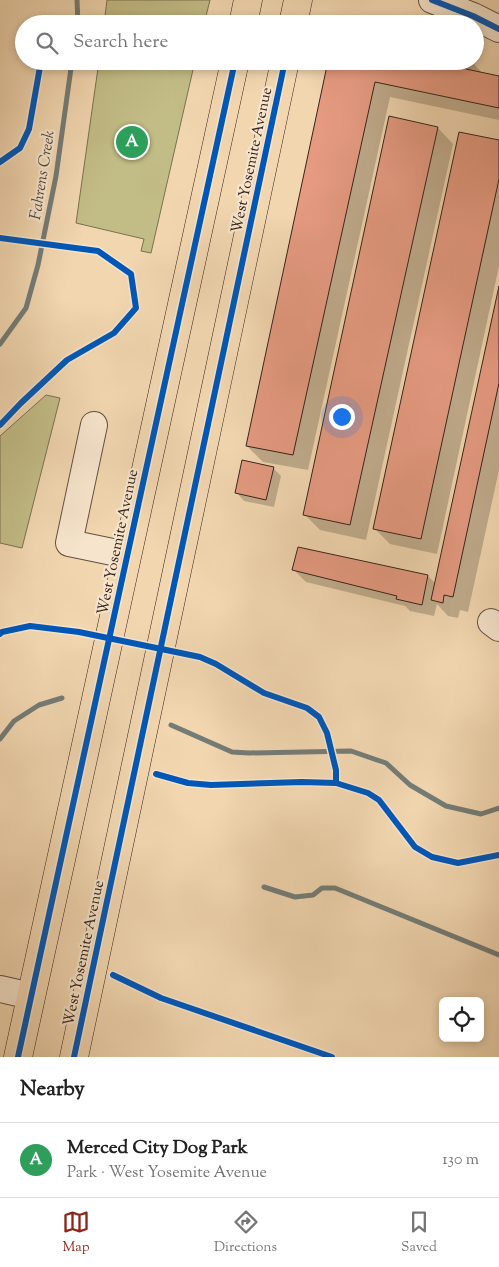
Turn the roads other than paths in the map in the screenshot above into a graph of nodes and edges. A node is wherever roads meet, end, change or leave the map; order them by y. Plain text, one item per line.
1 (248, 0) edge
2 (298, 0) edge
3 (432, 0) edge
4 (245, 15) edge
5 (295, 15) edge
6 (470, 15) edge
7 (484, 22) edge
8 (499, 29) edge
9 (233, 70) edge
10 (283, 70) edge
11 (94, 425) dead end
12 (127, 555) junction
13 (0, 989) edge
14 (32, 996) junction
15 (18, 1057) edge
16 (74, 1057) edge

1 - 4 main road
2 - 5 main road
3 - 6 street
7 - 8 street
9 - 12 main road, West Yosemite Avenue
10 - 16 main road, West Yosemite Avenue
11 - 12 street
12 - 14 main road, West Yosemite Avenue
13 - 14 street
14 - 15 main road, West Yosemite Avenue

